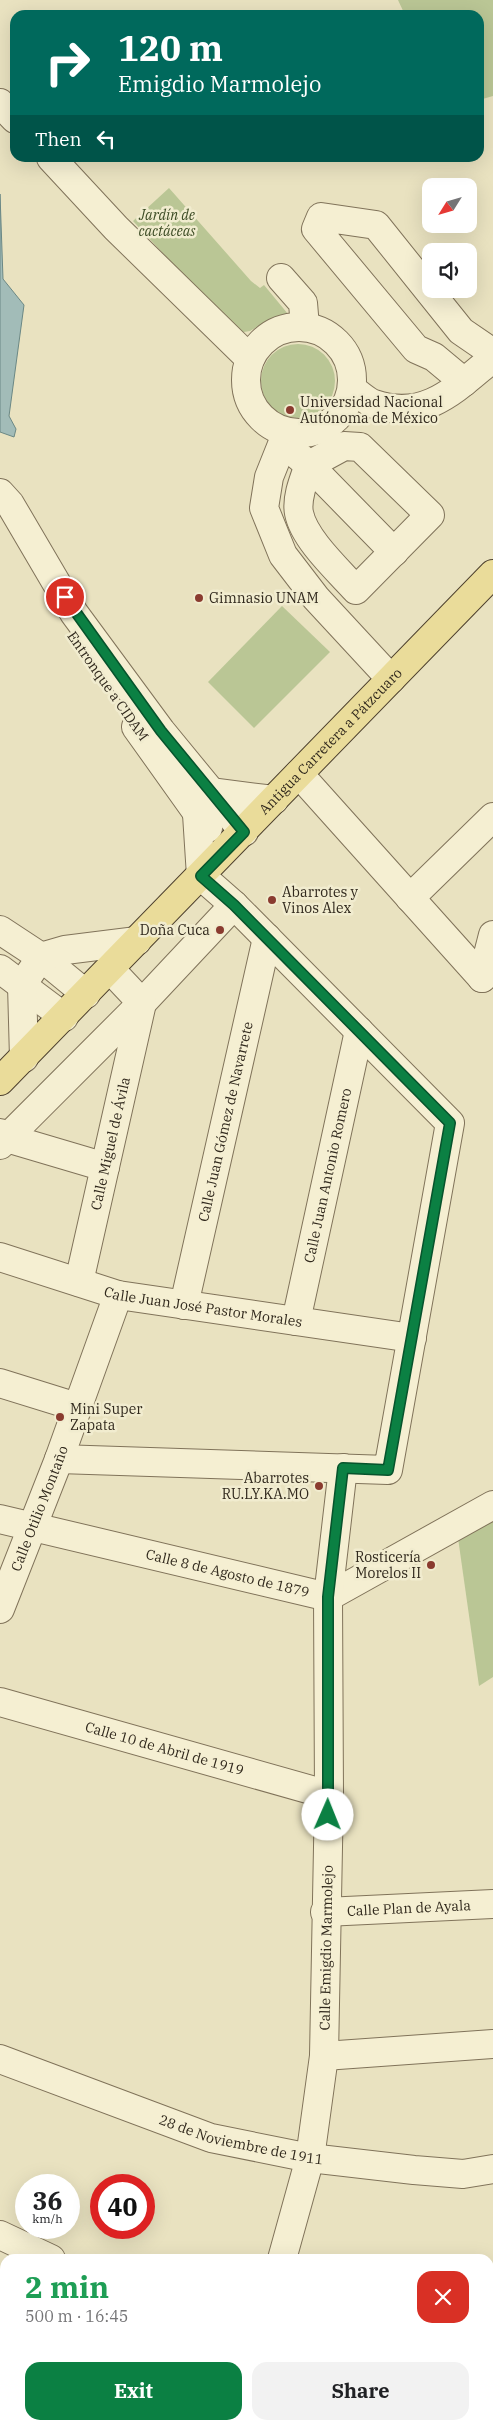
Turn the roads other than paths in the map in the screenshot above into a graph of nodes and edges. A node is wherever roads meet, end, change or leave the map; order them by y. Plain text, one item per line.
1 (0, 102) edge
2 (10, 113) edge
3 (55, 162) edge
4 (281, 278) dead end
5 (305, 327) junction
6 (461, 331) junction
7 (493, 353) edge
8 (434, 357) junction
9 (493, 358) edge
10 (250, 359) junction
11 (464, 382) junction
12 (352, 389) junction
13 (285, 438) junction
14 (309, 465) junction
15 (0, 493) edge
16 (0, 516) edge
17 (394, 552) junction
18 (493, 574) edge
19 (68, 616) junction
20 (390, 679) junction
21 (299, 774) junction
22 (274, 800) junction
23 (203, 803) junction
24 (493, 817) edge
25 (244, 832) junction
26 (225, 851) junction
27 (201, 876) junction
28 (410, 898) junction
29 (234, 905) junction
30 (2, 935) edge
31 (493, 935) edge
32 (267, 938) junction
33 (137, 941) junction
34 (41, 957) junction
35 (0, 969) edge
36 (110, 970) junction
37 (22, 985) junction
38 (86, 994) junction
39 (142, 1003) junction
40 (64, 1017) junction
41 (359, 1031) junction
42 (24, 1058) junction
43 (0, 1081) edge
44 (2, 1139) edge
45 (105, 1167) junction
46 (0, 1257) edge
47 (79, 1282) junction
48 (118, 1295) junction
49 (184, 1305) junction
50 (296, 1321) junction
51 (412, 1338) junction
52 (0, 1382) edge
53 (77, 1407) junction
54 (59, 1459) junction
55 (343, 1468) junction
56 (493, 1505) edge
57 (0, 1520) edge
58 (33, 1527) junction
59 (328, 1597) junction
60 (0, 1609) edge
61 (0, 1702) edge
62 (329, 1795) junction
63 (493, 1904) edge
64 (326, 1912) junction
65 (493, 2044) edge
66 (324, 2056) junction
67 (0, 2059) edge
68 (310, 2158) junction
69 (493, 2169) edge
70 (0, 2235) edge
71 (40, 2254) edge
72 (283, 2254) edge

1 - 2 street
3 - 10 street
4 - 5 street
5 - 10 street
5 - 12 street
6 - 7 street
6 - 8 street
6 - 8 street
8 - 11 street
9 - 11 street
10 - 13 street
11 - 12 street
12 - 13 street
13 - 14 street
13 - 20 street
14 - 17 street
14 - 17 street
14 - 17 street
15 - 19 street, Entronque a CIDAM
16 - 19 street, Entronque a CIDAM
18 - 20 main road, Antigua Carretera a Pátzcuaro
19 - 23 street, Entronque a CIDAM
20 - 21 main road, Antigua Carretera a Pátzcuaro
21 - 22 main road, Antigua Carretera a Pátzcuaro
21 - 28 street
22 - 23 street
22 - 25 main road, Antigua Carretera a Pátzcuaro
23 - 25 street, Entronque a CIDAM
23 - 26 street, Entronque a CIDAM
23 - 27 street
24 - 28 street
25 - 26 main road, Antigua Carretera a Pátzcuaro
26 - 27 main road, Antigua Carretera a Pátzcuaro
27 - 29 street
27 - 33 main road, Antigua Carretera a Pátzcuaro
28 - 31 street
29 - 32 street
29 - 39 street
30 - 34 street
32 - 41 street
32 - 49 street, Calle Juan Gómez de Navarrete
33 - 34 street
33 - 36 main road, Antigua Carretera a Pátzcuaro
34 - 37 street
34 - 38 street
35 - 37 street
36 - 38 main road, Antigua Carretera a Pátzcuaro
36 - 39 street
37 - 40 street
37 - 42 street
38 - 40 main road, Antigua Carretera a Pátzcuaro
39 - 44 street
39 - 45 street, Calle Miguel de Ávila
40 - 42 main road, Antigua Carretera a Pátzcuaro
41 - 50 street, Calle Juan Antonio Romero
41 - 51 street
42 - 43 main road, Antigua Carretera a Pátzcuaro
44 - 45 street
45 - 47 street, Calle Miguel de Ávila
46 - 47 street, Calle Juan José Pastor Morales
47 - 48 street, Calle Juan José Pastor Morales
48 - 49 street, Calle Juan José Pastor Morales
48 - 53 street, Calle Otilio Montaño
49 - 50 street, Calle Juan José Pastor Morales
50 - 51 street, Calle Juan José Pastor Morales
51 - 55 street
52 - 53 street
53 - 54 street, Calle Otilio Montaño
54 - 55 street
54 - 58 street, Calle Otilio Montaño
55 - 59 street, Calle Emigdio Marmolejo
56 - 59 street, Calle 8 de Agosto de 1879
57 - 58 street, Calle 8 de Agosto de 1879
58 - 59 street, Calle 8 de Agosto de 1879
58 - 60 street, Calle Otilio Montaño
59 - 62 street, Calle Emigdio Marmolejo
61 - 62 street, Calle 10 de Abril de 1919
62 - 64 street, Calle Emigdio Marmolejo
63 - 64 street, Calle Plan de Ayala
64 - 66 street, Calle Emigdio Marmolejo
65 - 66 street
66 - 68 street, Calle Emigdio Marmolejo
67 - 68 street, 28 de Noviembre de 1911
68 - 69 street, 28 de Noviembre de 1911
68 - 72 street, Calle Emigdio Marmolejo
70 - 71 street

